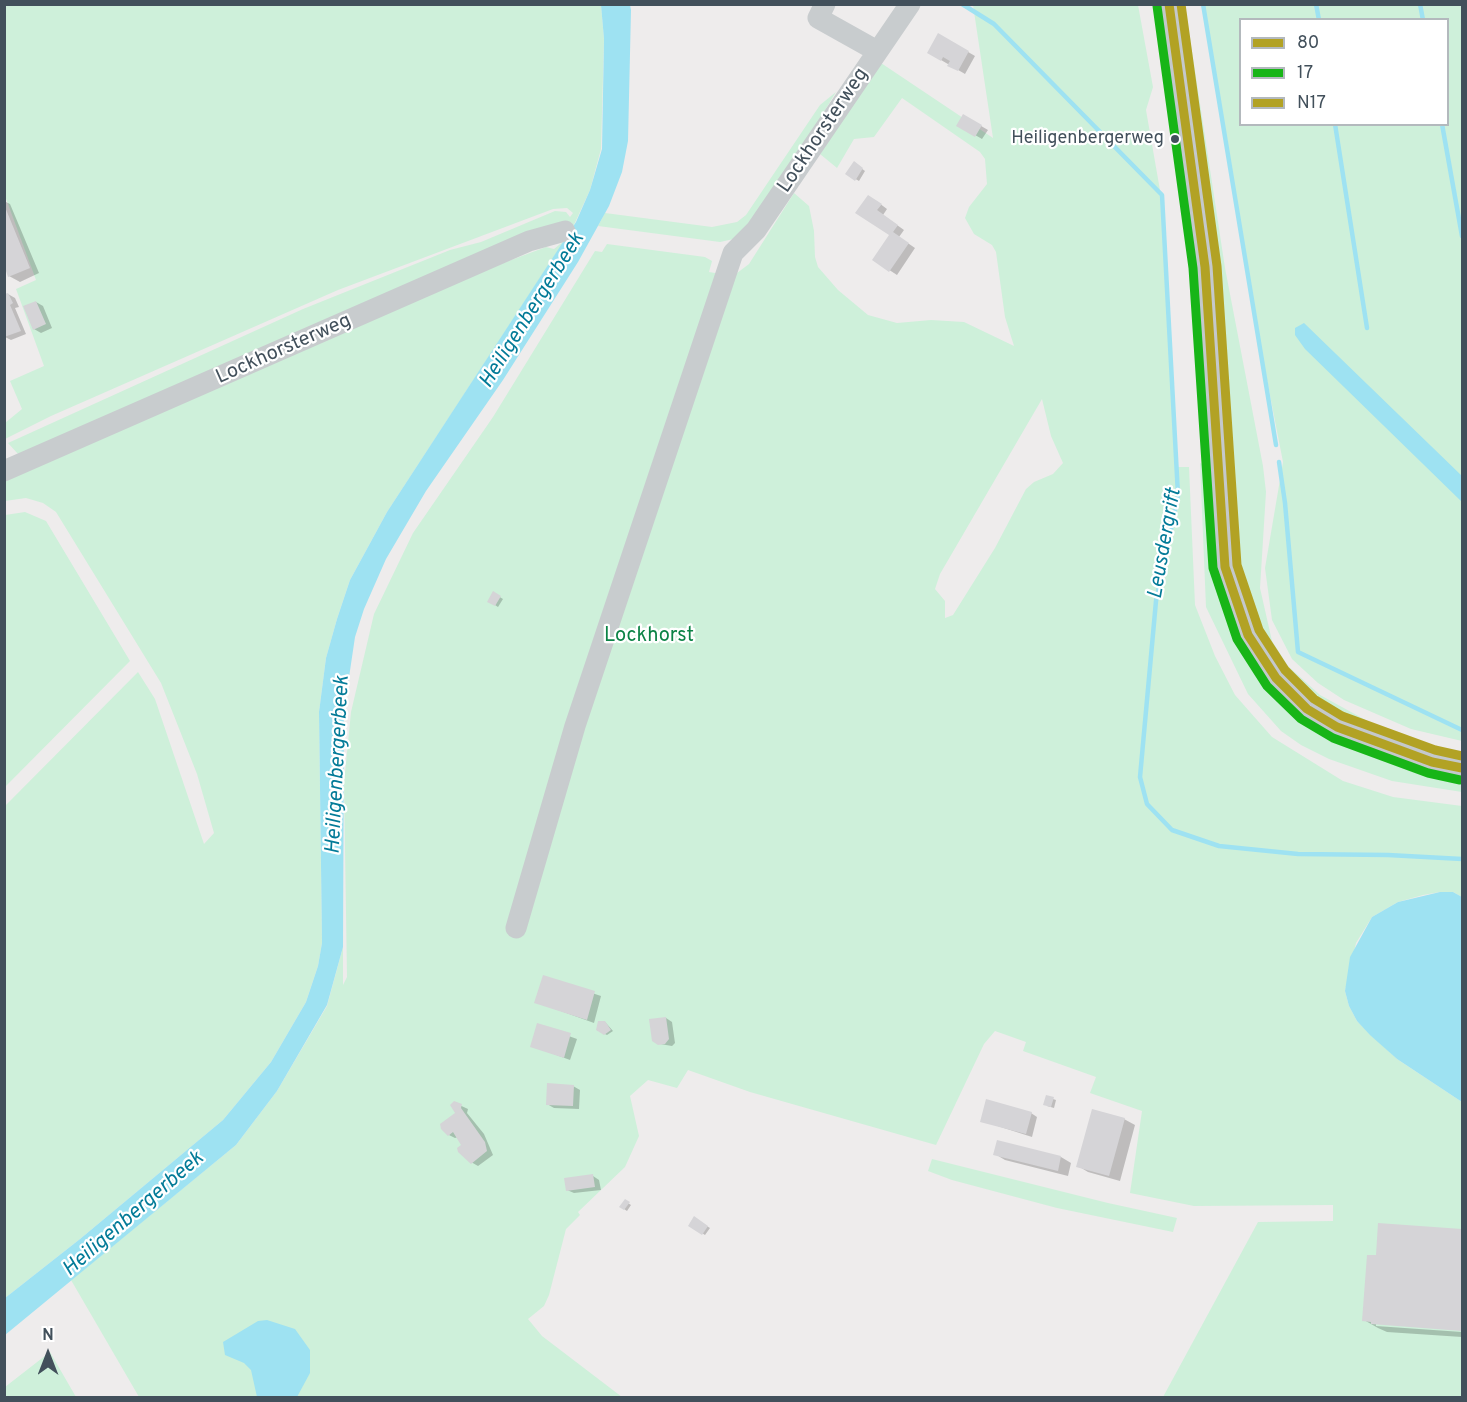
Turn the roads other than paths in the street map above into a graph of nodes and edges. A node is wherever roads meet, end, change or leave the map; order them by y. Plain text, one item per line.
1 (825, 4) edge
2 (910, 4) edge
3 (1169, 4) edge
4 (877, 51) junction
5 (565, 231) dead end
6 (4, 471) edge
7 (1462, 768) edge
8 (516, 928) dead end

1 - 4 street
2 - 4 street, Lockhorsterweg
3 - 7 main road
4 - 8 street, Lockhorsterweg
5 - 6 street, Lockhorsterweg

